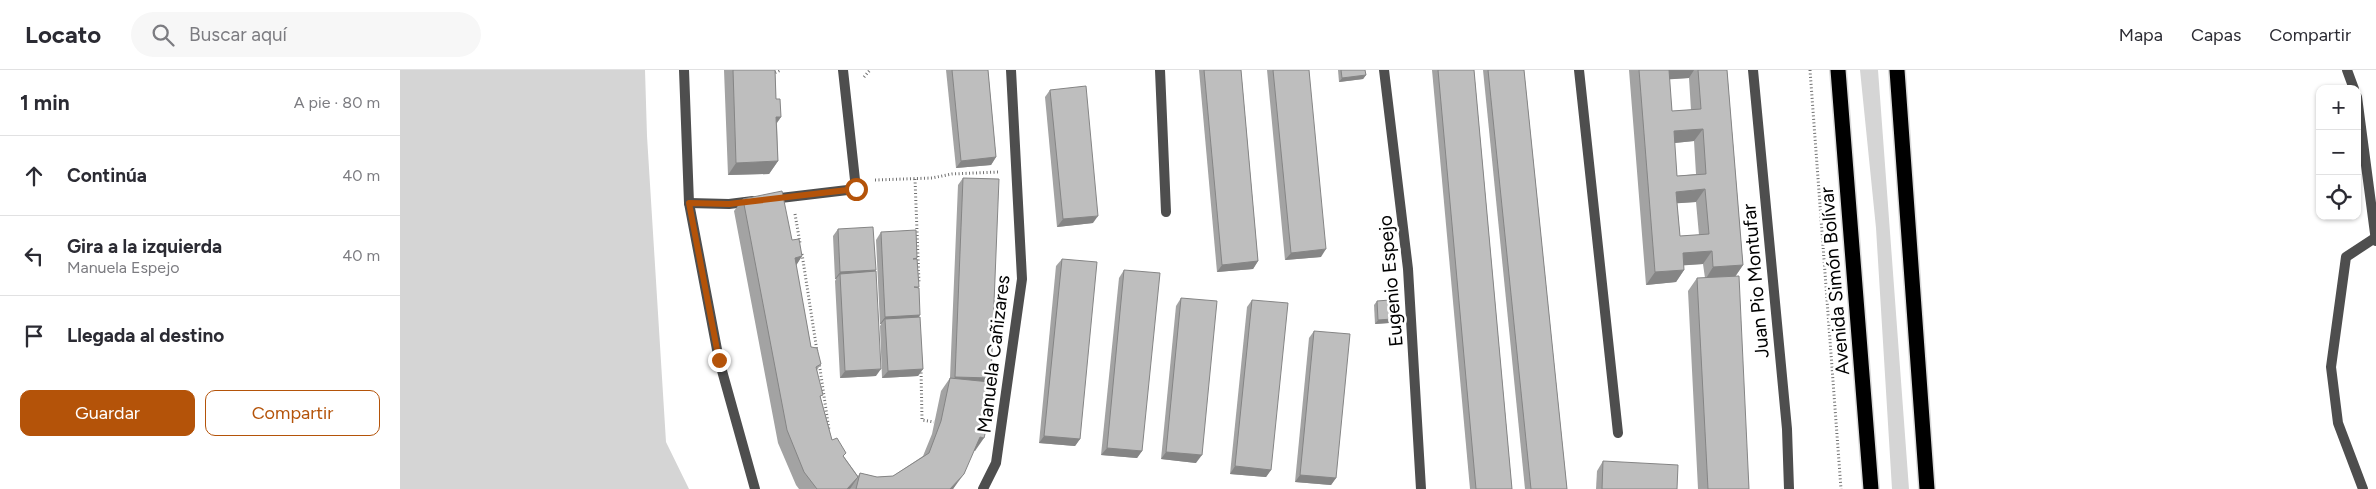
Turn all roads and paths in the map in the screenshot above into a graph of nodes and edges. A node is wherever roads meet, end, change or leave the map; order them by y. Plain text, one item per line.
1 (684, 70) edge
2 (780, 70) edge
3 (843, 70) edge
4 (1011, 70) edge
5 (1160, 70) edge
6 (1384, 70) edge
7 (1580, 70) edge
8 (1753, 70) edge
9 (1810, 70) edge
10 (1838, 70) edge
11 (1898, 70) edge
12 (2347, 70) edge
13 (769, 75) edge
14 (2353, 85) edge
15 (2361, 126) edge
16 (1016, 171) junction
17 (914, 178) junction
18 (856, 181) junction
19 (793, 196) junction
20 (689, 203) junction
21 (1166, 212) dead end
22 (2376, 240) edge
23 (919, 287) edge
24 (921, 363) edge
25 (934, 422) dead end
26 (829, 431) edge
27 (1618, 433) dead end
28 (755, 489) edge
29 (983, 489) edge
30 (1422, 489) edge
31 (1788, 489) edge
32 (1840, 489) edge
33 (1871, 489) edge
34 (1928, 489) edge
35 (2364, 489) edge

1 - 20 street
2 - 13 path
3 - 18 street
4 - 16 street, Manuela Cañizares
5 - 21 street
6 - 30 street, Eugenio Espejo
7 - 27 street
8 - 31 street, Juan Pio Montufar
9 - 32 path
10 - 33 highway, Avenida Simón Bolívar
11 - 34 highway
12 - 14 street
15 - 22 street
16 - 17 path
16 - 29 street, Manuela Cañizares
17 - 18 path
17 - 23 path
18 - 19 street
19 - 20 street
19 - 26 path
20 - 28 street
22 - 35 street
24 - 25 path

